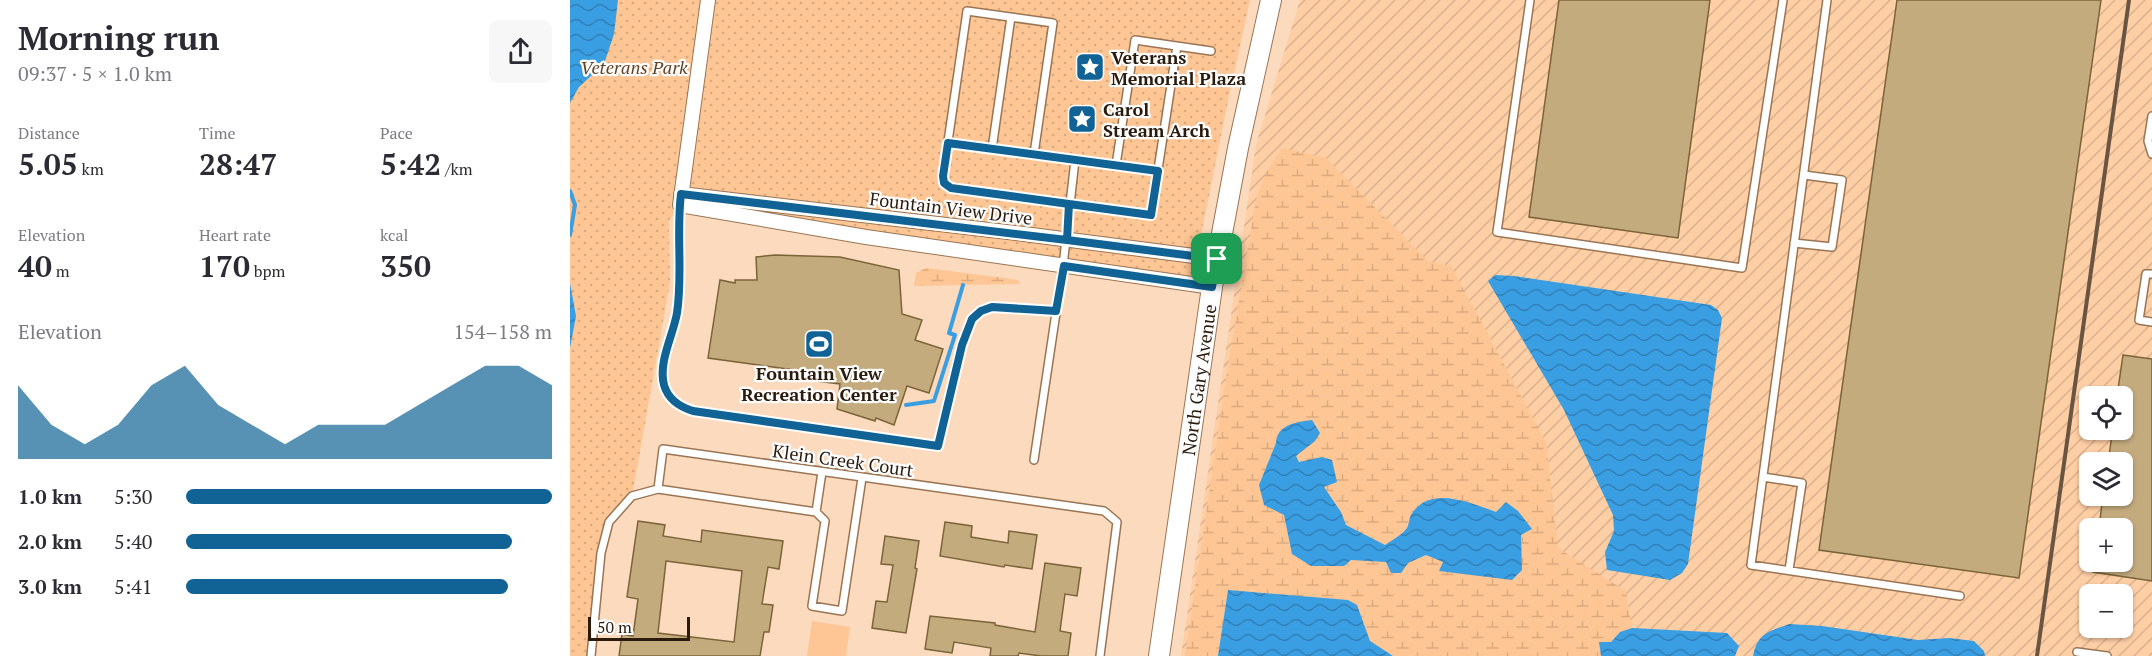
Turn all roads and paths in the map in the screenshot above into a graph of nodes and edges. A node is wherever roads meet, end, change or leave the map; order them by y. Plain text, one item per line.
1 (708, 0) edge
2 (1271, 0) edge
3 (1530, 0) edge
4 (1782, 0) edge
5 (1827, 0) edge
6 (1011, 17) junction
7 (1177, 45) junction
8 (1211, 51) dead end
9 (2152, 116) edge
10 (948, 143) junction
11 (992, 149) junction
12 (1034, 154) junction
13 (2152, 154) edge
14 (1075, 160) junction
15 (1116, 165) junction
16 (1158, 171) junction
17 (1804, 175) junction
18 (680, 199) junction
19 (1069, 204) junction
20 (1067, 240) junction
21 (1794, 243) junction
22 (1217, 259) junction
23 (1064, 266) junction
24 (2152, 274) edge
25 (1212, 287) junction
26 (1056, 311) junction
27 (2152, 322) edge
28 (1034, 460) dead end
29 (822, 472) junction
30 (862, 477) junction
31 (1763, 477) junction
32 (658, 489) junction
33 (816, 512) junction
34 (1789, 570) junction
35 (1960, 596) dead end
36 (2078, 652) dead end
37 (591, 656) edge
38 (1100, 656) edge
39 (1159, 656) edge
40 (2108, 656) edge

1 - 18 street
2 - 22 street, North Gary Avenue
3 - 4 lane
5 - 17 lane
6 - 10 lane
6 - 11 lane
6 - 12 lane
7 - 8 lane
7 - 15 lane
7 - 16 lane
9 - 13 lane
10 - 11 lane
10 - 19 lane
11 - 12 lane
12 - 14 lane
14 - 15 lane
14 - 19 lane
15 - 16 lane
16 - 19 lane
17 - 21 lane
17 - 21 lane
18 - 20 street, Fountain View Drive
18 - 23 street
18 - 26 lane
19 - 20 lane
20 - 22 street, Fountain View Drive
20 - 23 lane
21 - 31 lane
22 - 25 street, North Gary Avenue
23 - 25 street
23 - 26 lane
24 - 27 lane
25 - 39 street, North Gary Avenue
26 - 28 lane
29 - 30 lane, Klein Creek Court
29 - 32 lane, Klein Creek Court
29 - 33 lane
30 - 33 lane
30 - 38 lane, Klein Creek Court
31 - 34 lane
31 - 34 lane
32 - 33 lane
32 - 37 lane
34 - 35 lane
36 - 40 lane

